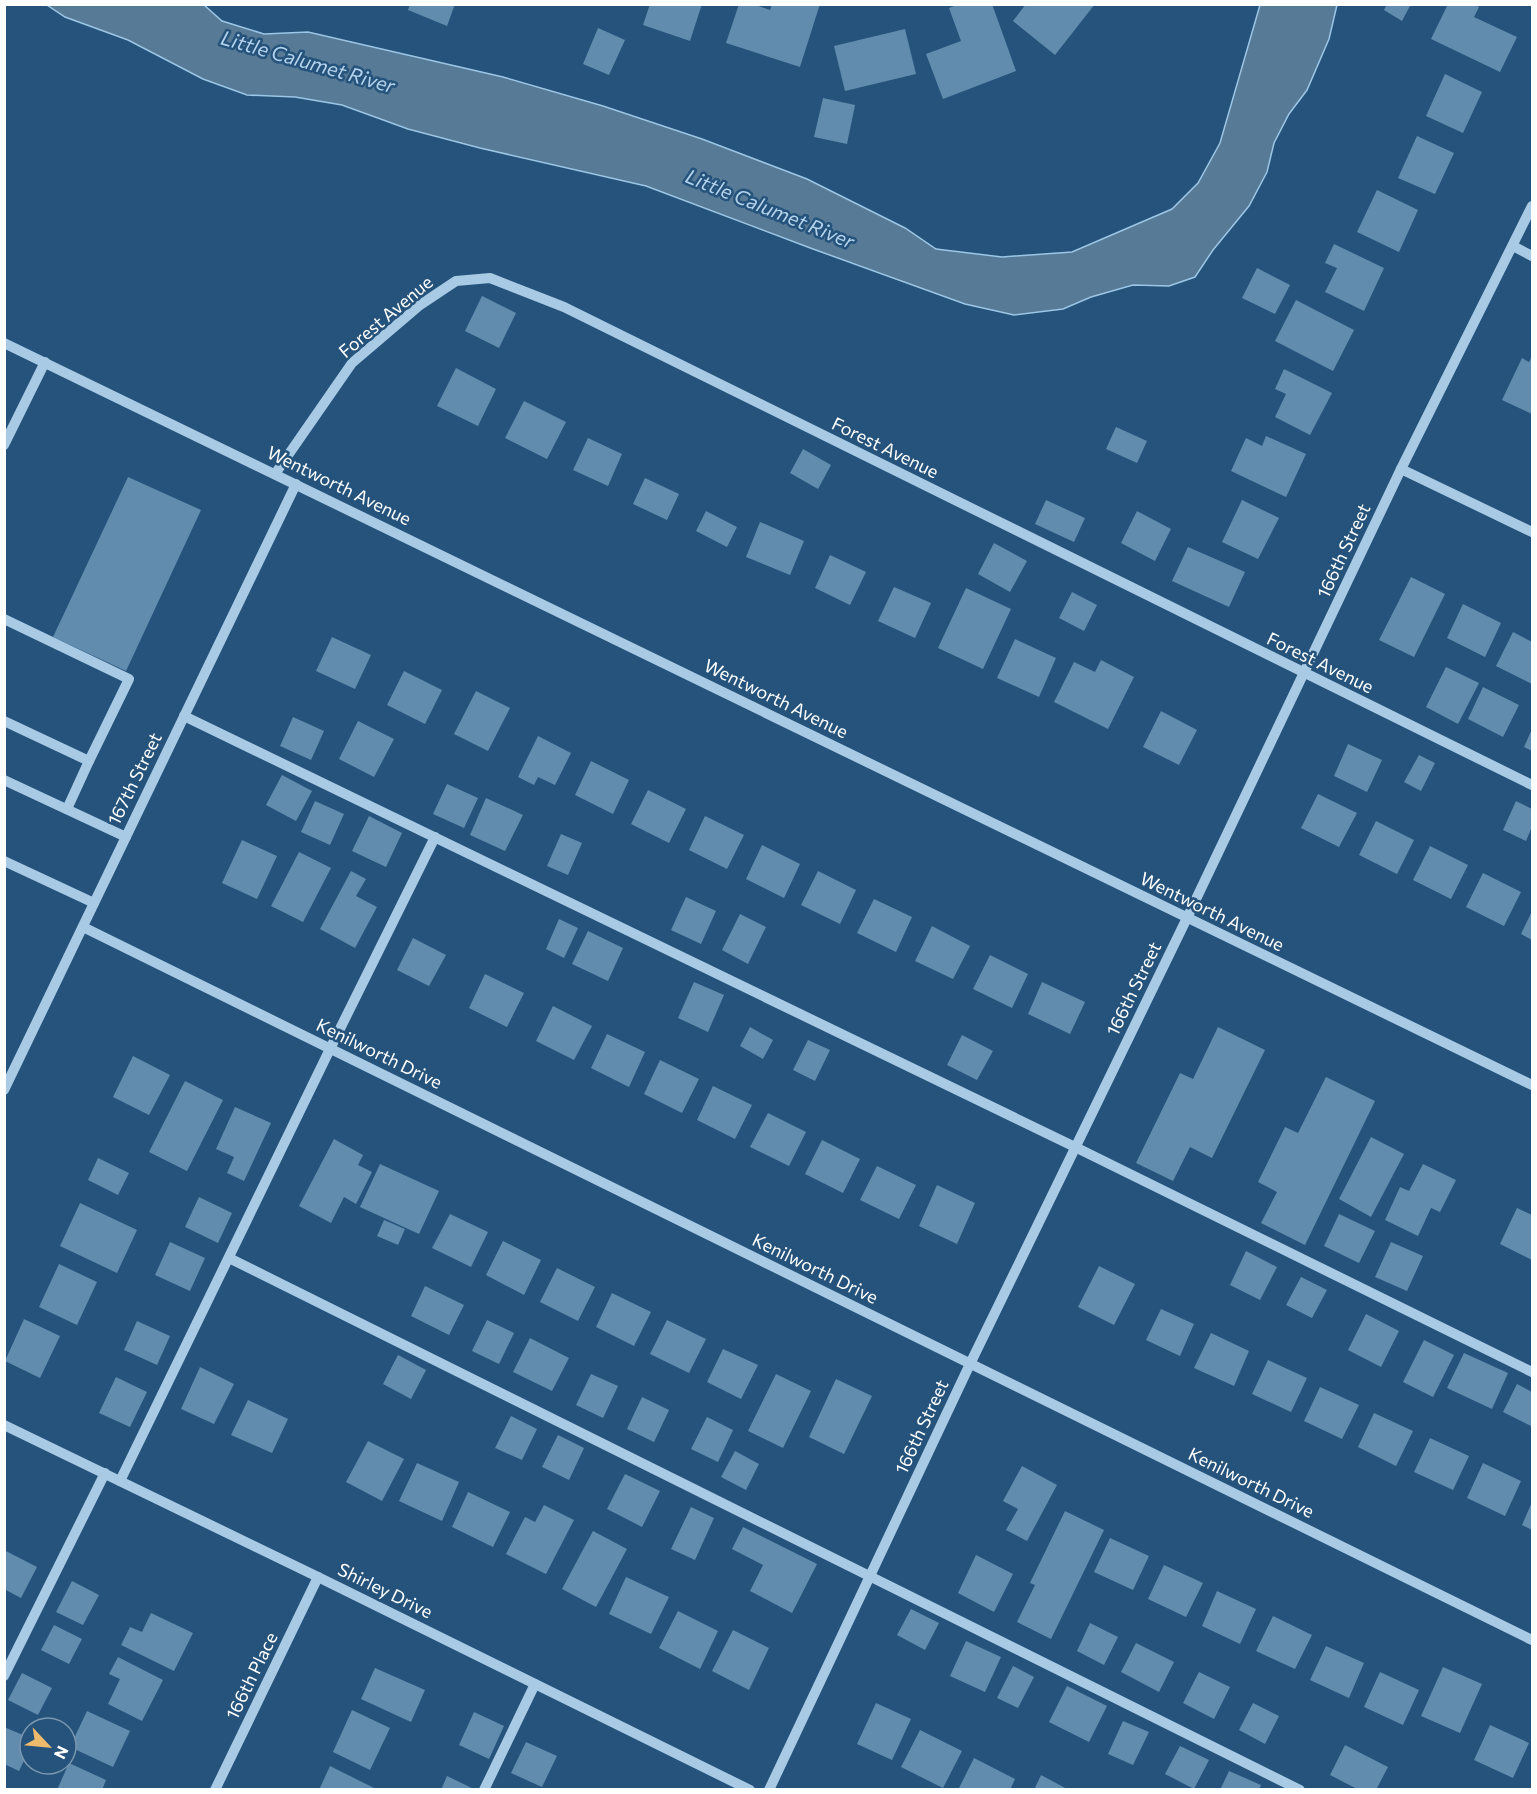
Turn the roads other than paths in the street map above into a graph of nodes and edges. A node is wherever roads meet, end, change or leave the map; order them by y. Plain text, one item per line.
1 (1533, 206) edge
2 (1513, 246) junction
3 (1533, 256) edge
4 (4, 343) edge
5 (45, 362) junction
6 (4, 445) edge
7 (1401, 470) junction
8 (275, 474) junction
9 (296, 484) junction
10 (1533, 532) edge
11 (4, 619) edge
12 (1304, 674) junction
13 (184, 716) junction
14 (4, 721) edge
15 (89, 761) junction
16 (4, 780) edge
17 (1533, 785) edge
18 (67, 809) junction
19 (126, 837) junction
20 (435, 837) junction
21 (4, 861) edge
22 (94, 903) junction
23 (1187, 918) junction
24 (83, 927) junction
25 (330, 1049) junction
26 (1533, 1085) edge
27 (4, 1090) edge
28 (1076, 1147) junction
29 (228, 1258) junction
30 (970, 1364) junction
31 (1533, 1372) edge
32 (4, 1425) edge
33 (105, 1473) junction
34 (120, 1481) junction
35 (870, 1576) junction
36 (318, 1577) junction
37 (1533, 1640) edge
38 (4, 1676) edge
39 (536, 1684) junction
40 (215, 1790) edge
41 (484, 1790) edge
42 (750, 1790) edge
43 (769, 1790) edge
44 (1300, 1790) edge

1 - 2 street, 166th Street
2 - 3 street
2 - 7 street, 166th Street
4 - 5 street, Wentworth Avenue
5 - 6 street
5 - 8 street, Wentworth Avenue
7 - 10 street
7 - 12 street, 166th Street
8 - 9 street, Wentworth Avenue
8 - 12 street, Forest Avenue
9 - 13 street, 167th Street
9 - 23 street, Wentworth Avenue
11 - 15 street
12 - 17 street, Forest Avenue
12 - 23 street, 166th Street
13 - 19 street, 167th Street
13 - 20 street
14 - 15 street
15 - 18 street
16 - 18 street
18 - 19 street
19 - 22 street, 167th Street
20 - 25 street
20 - 28 street
21 - 22 street
22 - 24 street, 167th Street
23 - 26 street, Wentworth Avenue
23 - 28 street, 166th Street
24 - 25 street, Kenilworth Drive
24 - 27 street, 167th Street
25 - 29 street
25 - 30 street, Kenilworth Drive
28 - 30 street, 166th Street
28 - 31 street
29 - 34 street
29 - 35 street
30 - 35 street, 166th Street
30 - 37 street, Kenilworth Drive
32 - 33 street, Shirley Drive
33 - 34 street, Shirley Drive
33 - 38 street
34 - 36 street, Shirley Drive
35 - 43 street, 166th Street
35 - 44 street
36 - 39 street, Shirley Drive
36 - 40 street, 166th Place
39 - 41 street
39 - 42 street, Shirley Drive

